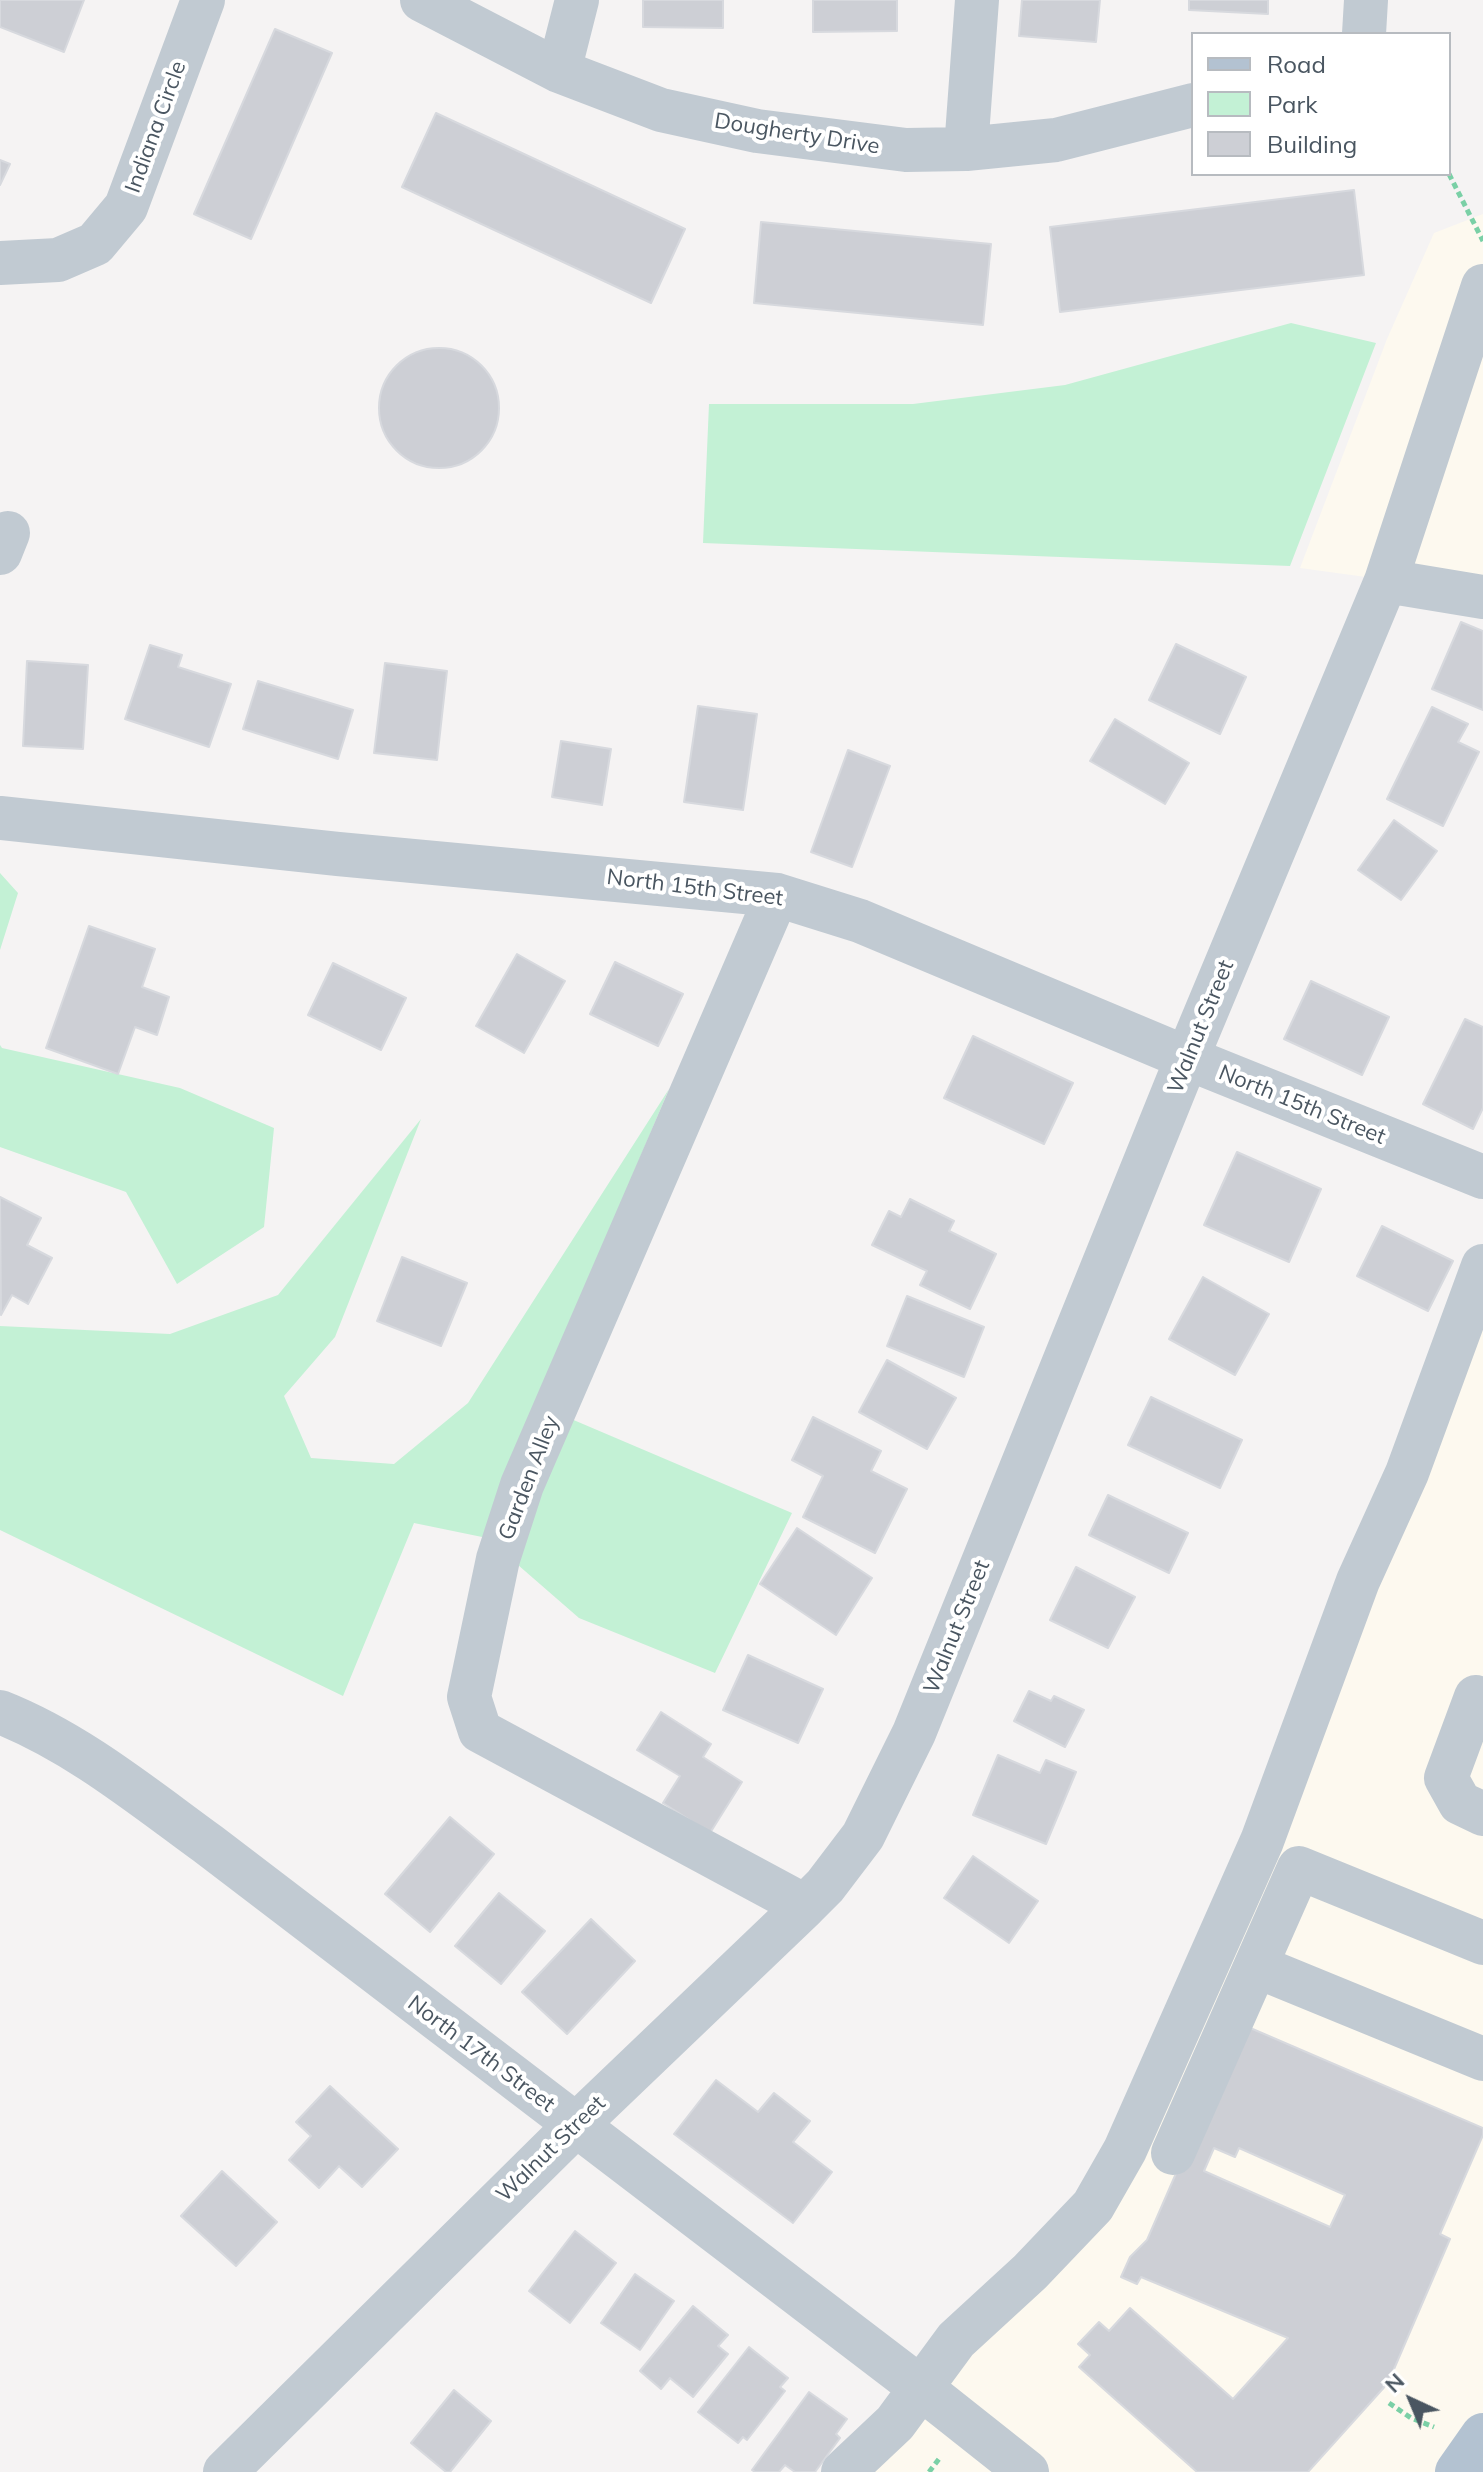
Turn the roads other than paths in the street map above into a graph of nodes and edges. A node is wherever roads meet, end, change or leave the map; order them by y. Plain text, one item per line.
1 (203, 0) edge
2 (422, 0) edge
3 (577, 0) edge
4 (977, 0) edge
5 (1366, 0) edge
6 (1364, 32) edge
7 (559, 71) junction
8 (1191, 106) edge
9 (966, 149) junction
10 (0, 263) edge
11 (1483, 286) edge
12 (1386, 581) junction
13 (1483, 597) edge
14 (0, 818) edge
15 (777, 895) junction
16 (1187, 1058) junction
17 (1483, 1177) edge
18 (1483, 1266) edge
19 (1481, 1692) edge
20 (0, 1712) edge
21 (1483, 1814) edge
22 (805, 1906) junction
23 (1483, 1943) edge
24 (1256, 1966) junction
25 (1483, 2059) edge
26 (575, 2126) junction
27 (1173, 2153) dead end
28 (921, 2388) junction
29 (1483, 2435) edge
30 (225, 2472) edge
31 (843, 2472) edge
32 (1027, 2472) edge
33 (1457, 2472) edge

1 - 10 street, Indiana Circle
2 - 7 street, Dougherty Drive
3 - 7 street
4 - 9 street
5 - 6 street
7 - 9 street, Dougherty Drive
8 - 9 street, Dougherty Drive
11 - 12 street, Walnut Street
12 - 13 street
12 - 16 street, Walnut Street
14 - 15 street, North 15th Street
15 - 16 street, North 15th Street
15 - 22 street, Garden Alley
16 - 17 street, North 15th Street
16 - 22 street, Walnut Street
18 - 28 street
19 - 21 street
20 - 26 street, North 17th Street
22 - 26 street, Walnut Street
23 - 24 street
24 - 25 street
24 - 27 street
26 - 28 street, North 17th Street
26 - 30 street, Walnut Street
28 - 31 street
28 - 32 street, North 17th Street
29 - 33 main road

